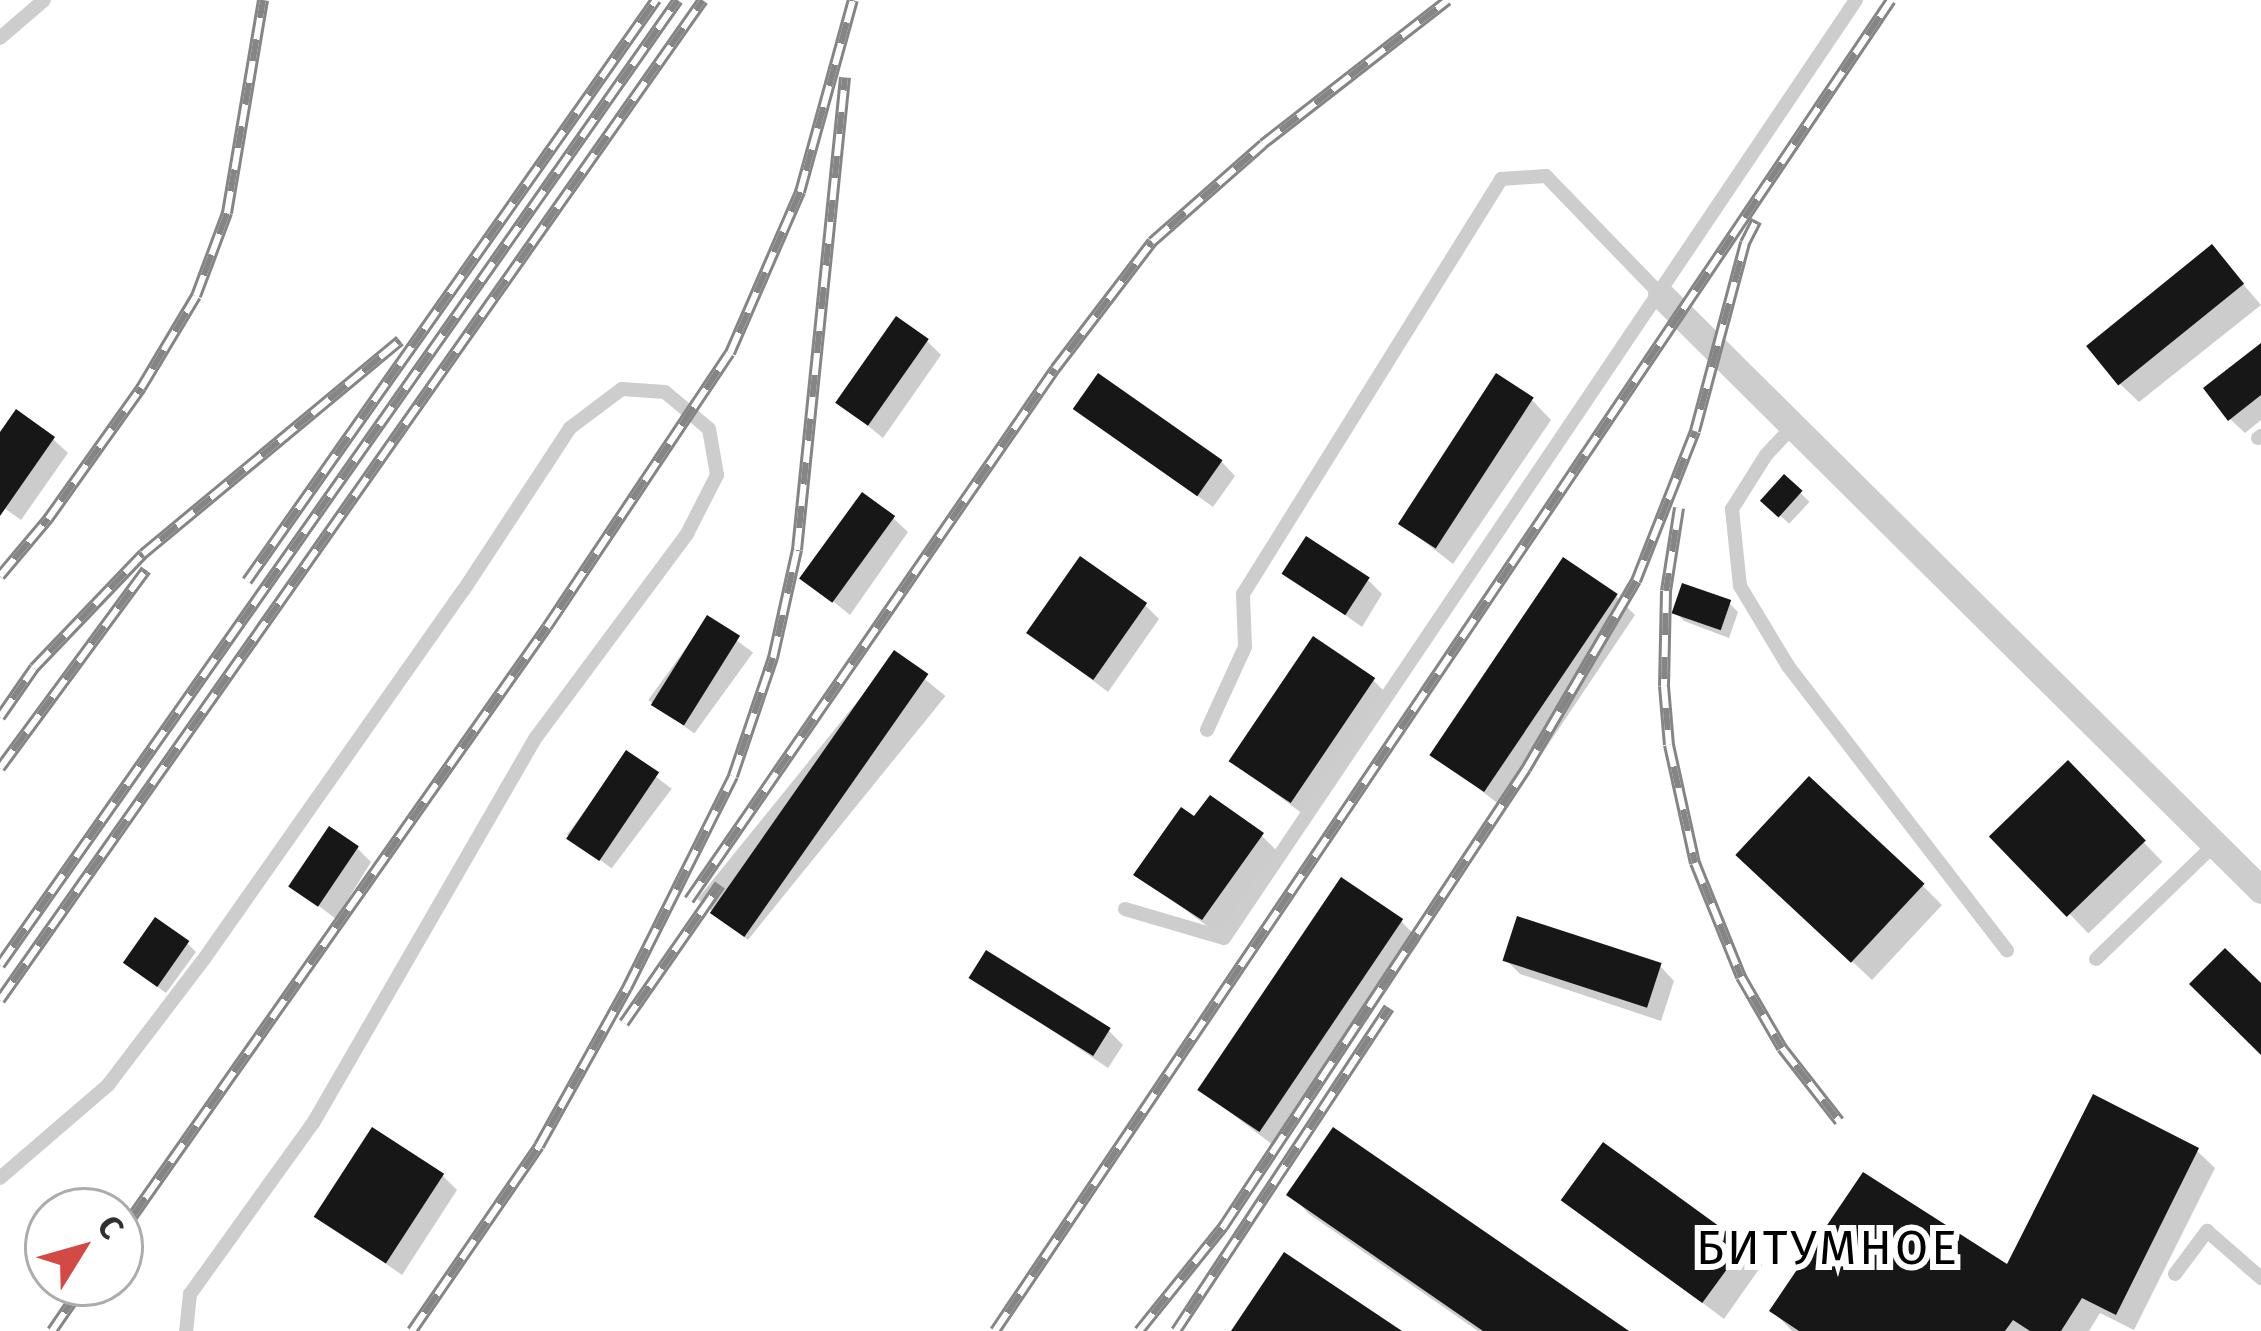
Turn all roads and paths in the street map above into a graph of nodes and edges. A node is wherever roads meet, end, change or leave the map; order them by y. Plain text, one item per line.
1 (44, 0) edge
2 (1856, 0) edge
3 (0, 38) edge
4 (1661, 296) junction
5 (1794, 425) junction
6 (1207, 730) dead end
7 (2216, 844) junction
8 (2261, 890) edge
9 (1125, 909) dead end
10 (2007, 950) dead end
11 (2096, 959) dead end
12 (0, 1178) edge
13 (2175, 1274) dead end
14 (2261, 1278) edge
15 (186, 1331) edge

1 - 3 lane
2 - 4 lane
4 - 5 street
4 - 6 lane
4 - 9 lane
5 - 7 street
5 - 10 lane
7 - 8 street
7 - 11 lane
12 - 15 lane
13 - 14 lane

